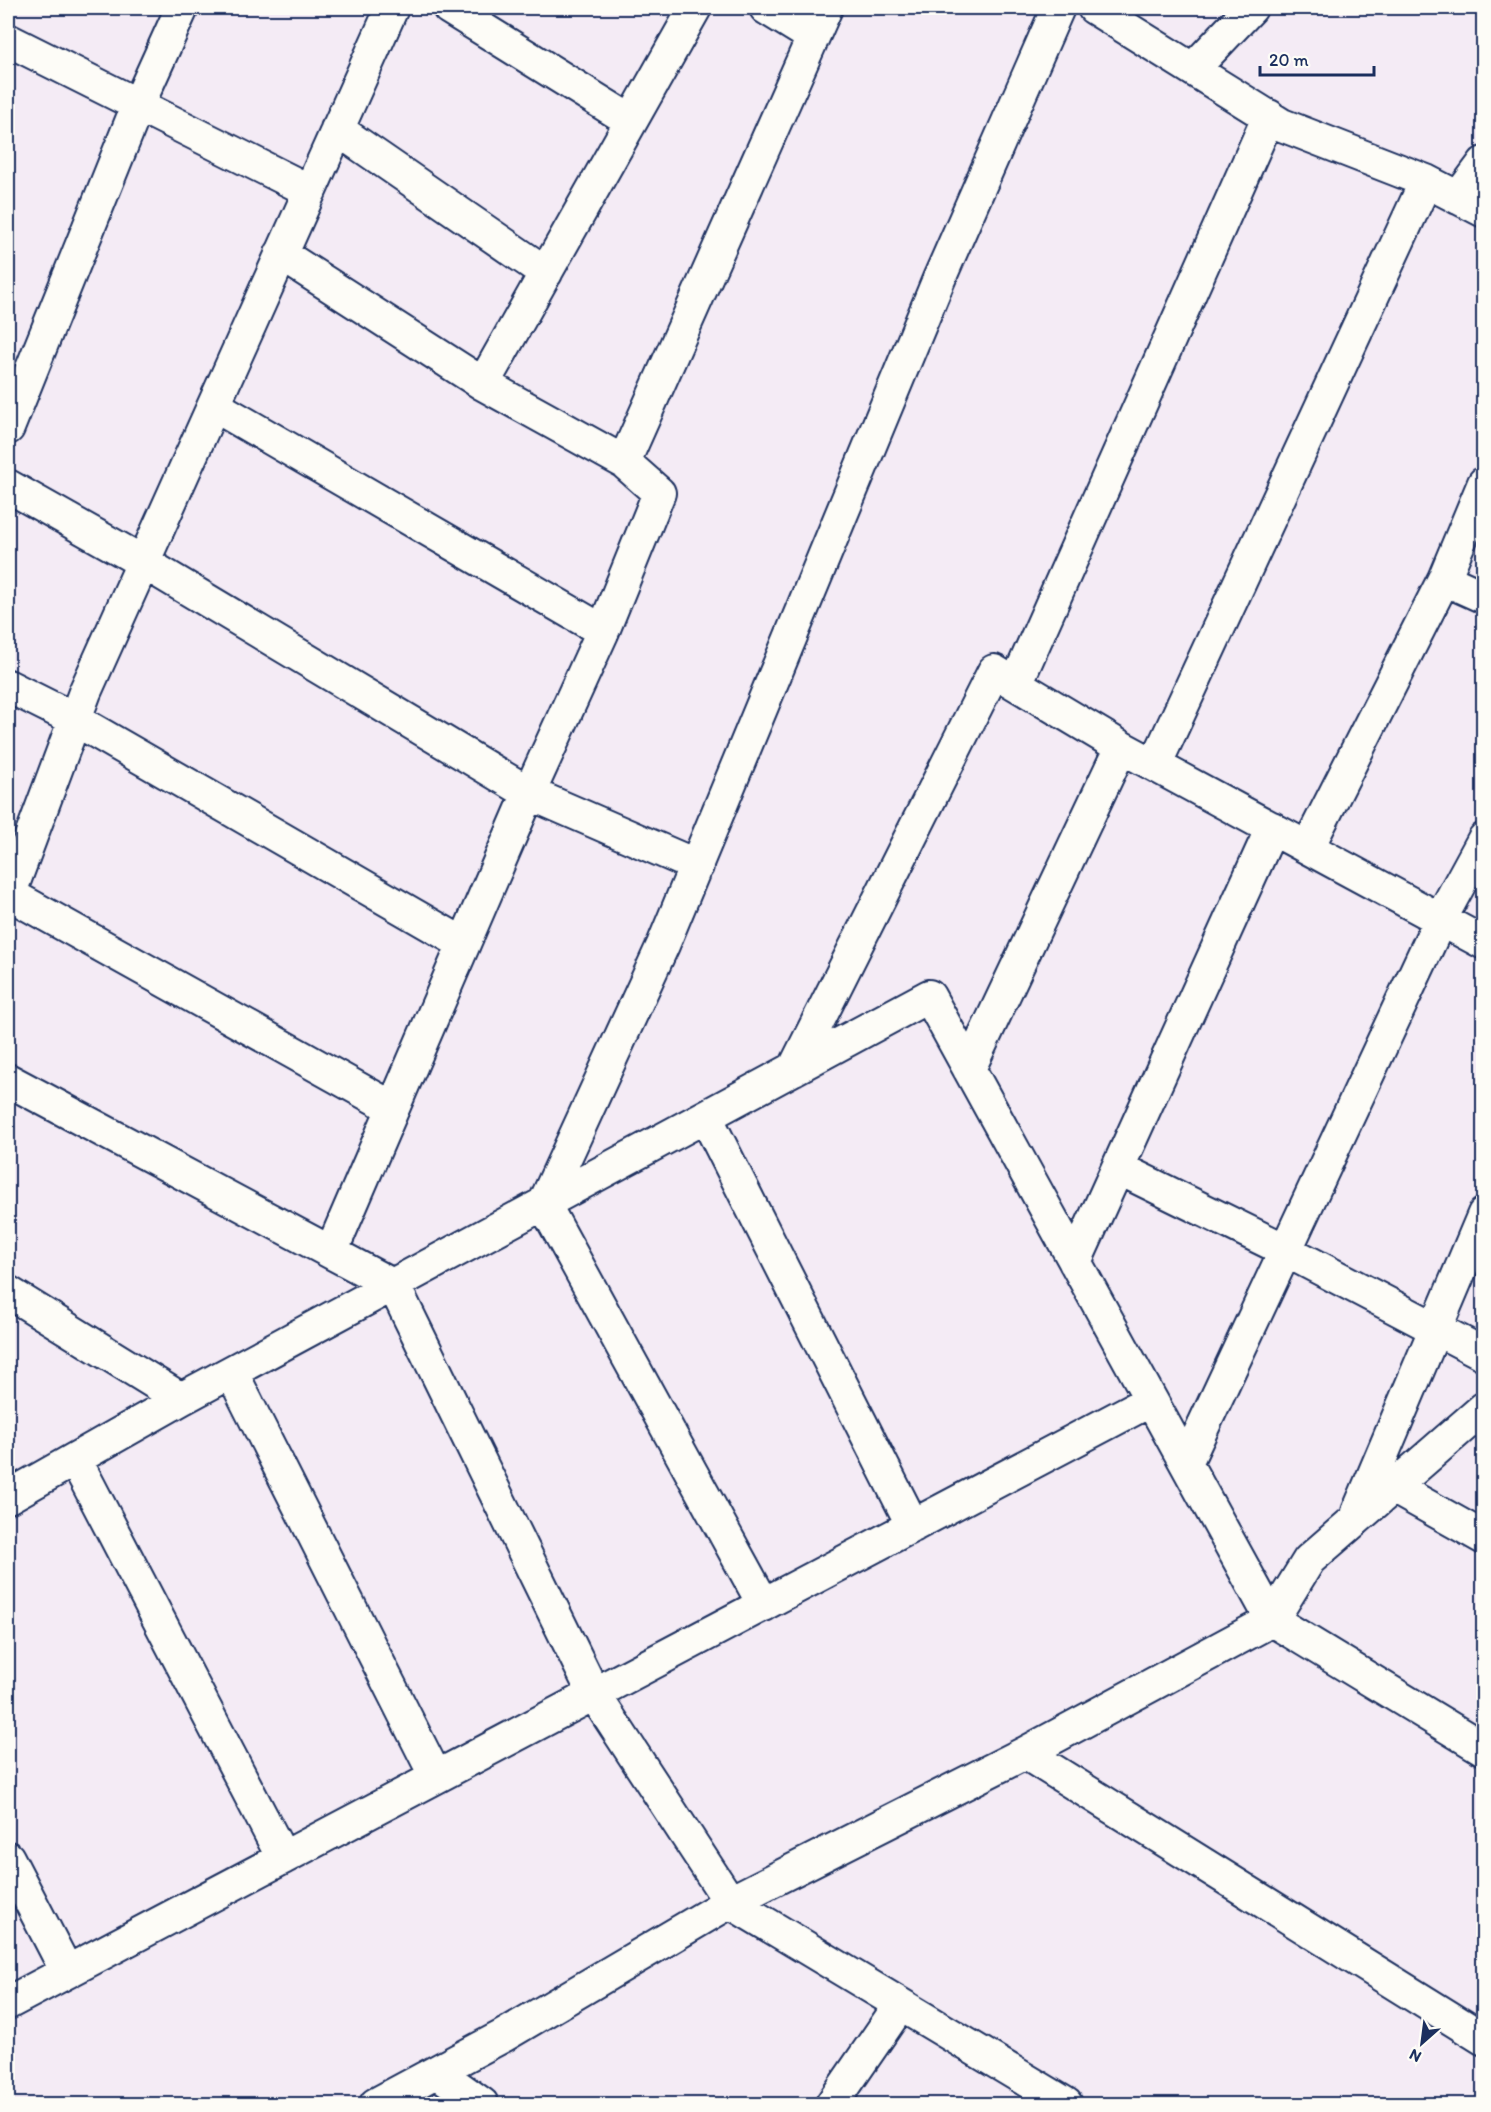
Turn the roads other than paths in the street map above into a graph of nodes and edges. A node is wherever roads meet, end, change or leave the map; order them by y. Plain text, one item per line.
1 (182, 8) edge
2 (392, 8) edge
3 (449, 8) edge
4 (695, 8) edge
5 (766, 8) edge
6 (826, 8) edge
7 (1058, 8) edge
8 (1094, 8) edge
9 (1251, 8) edge
10 (813, 37) junction
11 (8, 40) edge
12 (1193, 69) junction
13 (138, 105) junction
14 (1269, 116) junction
15 (631, 121) junction
16 (337, 129) junction
17 (1484, 163) edge
18 (1426, 181) junction
19 (310, 191) junction
20 (1471, 204) edge
21 (281, 254) junction
22 (546, 273) junction
23 (483, 384) junction
24 (215, 406) junction
25 (8, 428) edge
26 (624, 462) junction
27 (1484, 483) edge
28 (8, 486) edge
29 (143, 562) junction
30 (1444, 579) junction
31 (1484, 597) edge
32 (603, 632) junction
33 (1016, 684) junction
34 (8, 686) edge
35 (75, 720) junction
36 (1121, 747) junction
37 (1155, 765) junction
38 (529, 793) junction
39 (1272, 828) junction
40 (1484, 840) edge
41 (1308, 847) junction
42 (697, 866) junction
43 (8, 896) edge
44 (1441, 918) junction
45 (464, 944) junction
46 (1484, 944) edge
47 (794, 1069) junction
48 (969, 1069) junction
49 (8, 1080) edge
50 (393, 1108) junction
51 (706, 1117) junction
52 (1118, 1168) junction
53 (544, 1204) junction
54 (1484, 1214) edge
55 (1285, 1250) junction
56 (331, 1252) junction
57 (1075, 1262) junction
58 (394, 1286) junction
59 (8, 1292) edge
60 (1435, 1329) junction
61 (1484, 1354) edge
62 (232, 1373) junction
63 (181, 1399) junction
64 (1151, 1400) junction
65 (1484, 1408) edge
66 (75, 1459) junction
67 (1186, 1463) junction
68 (1393, 1487) junction
69 (11, 1491) edge
70 (1355, 1520) junction
71 (914, 1526) junction
72 (1484, 1538) edge
73 (764, 1605) junction
74 (1272, 1620) junction
75 (594, 1694) junction
76 (1484, 1749) edge
77 (1025, 1753) junction
78 (436, 1777) junction
79 (8, 1858) edge
80 (283, 1858) junction
81 (730, 1902) junction
82 (67, 1971) junction
83 (8, 2003) edge
84 (900, 2005) junction
85 (1484, 2039) edge
86 (437, 2072) junction
87 (376, 2104) edge
88 (482, 2104) edge
89 (832, 2104) edge
90 (1066, 2104) edge

1 - 13 street
2 - 16 street
3 - 15 street
4 - 15 street
5 - 10 street
6 - 10 street
7 - 42 street
8 - 12 street
9 - 12 street
10 - 26 street
11 - 13 street
12 - 14 street
13 - 19 street
13 - 25 street
14 - 18 street
14 - 33 street
15 - 22 street
16 - 19 street
16 - 22 street
17 - 20 street
18 - 20 street
18 - 37 street
19 - 21 street
21 - 23 street
21 - 24 street
22 - 23 street
23 - 26 street
24 - 29 street
24 - 32 street
26 - 32 street
27 - 30 street
28 - 29 street
29 - 35 street
29 - 38 street
30 - 31 street
30 - 41 street
32 - 38 street
33 - 36 street
33 - 47 street
34 - 35 street
35 - 43 street
35 - 45 street
36 - 37 street
36 - 48 street
37 - 39 street
38 - 42 street
38 - 45 street
39 - 41 street
39 - 52 street
40 - 44 street
41 - 44 street
42 - 53 street
43 - 50 street
44 - 46 street
44 - 55 street
45 - 50 street
47 - 48 street
47 - 51 street
48 - 57 street
49 - 56 street
50 - 56 street
51 - 53 street
51 - 71 street
52 - 55 street
52 - 57 street
53 - 58 street
53 - 73 street
54 - 60 street
55 - 60 street
55 - 67 street
56 - 58 street
57 - 64 street
58 - 62 street
58 - 75 street
59 - 63 street
60 - 61 street
60 - 70 street
62 - 63 street
62 - 78 street
63 - 66 street
64 - 67 street
64 - 71 street
65 - 68 street
66 - 69 street
66 - 80 street
67 - 74 street
68 - 70 street
68 - 72 street
70 - 74 street
71 - 73 street
73 - 75 street
74 - 76 street
74 - 77 street
75 - 78 street
75 - 81 street
77 - 81 street
77 - 85 street
78 - 80 street
79 - 82 street
80 - 82 street
81 - 84 street
81 - 86 street
82 - 83 street
84 - 89 street
84 - 90 street
86 - 87 street
86 - 88 street

